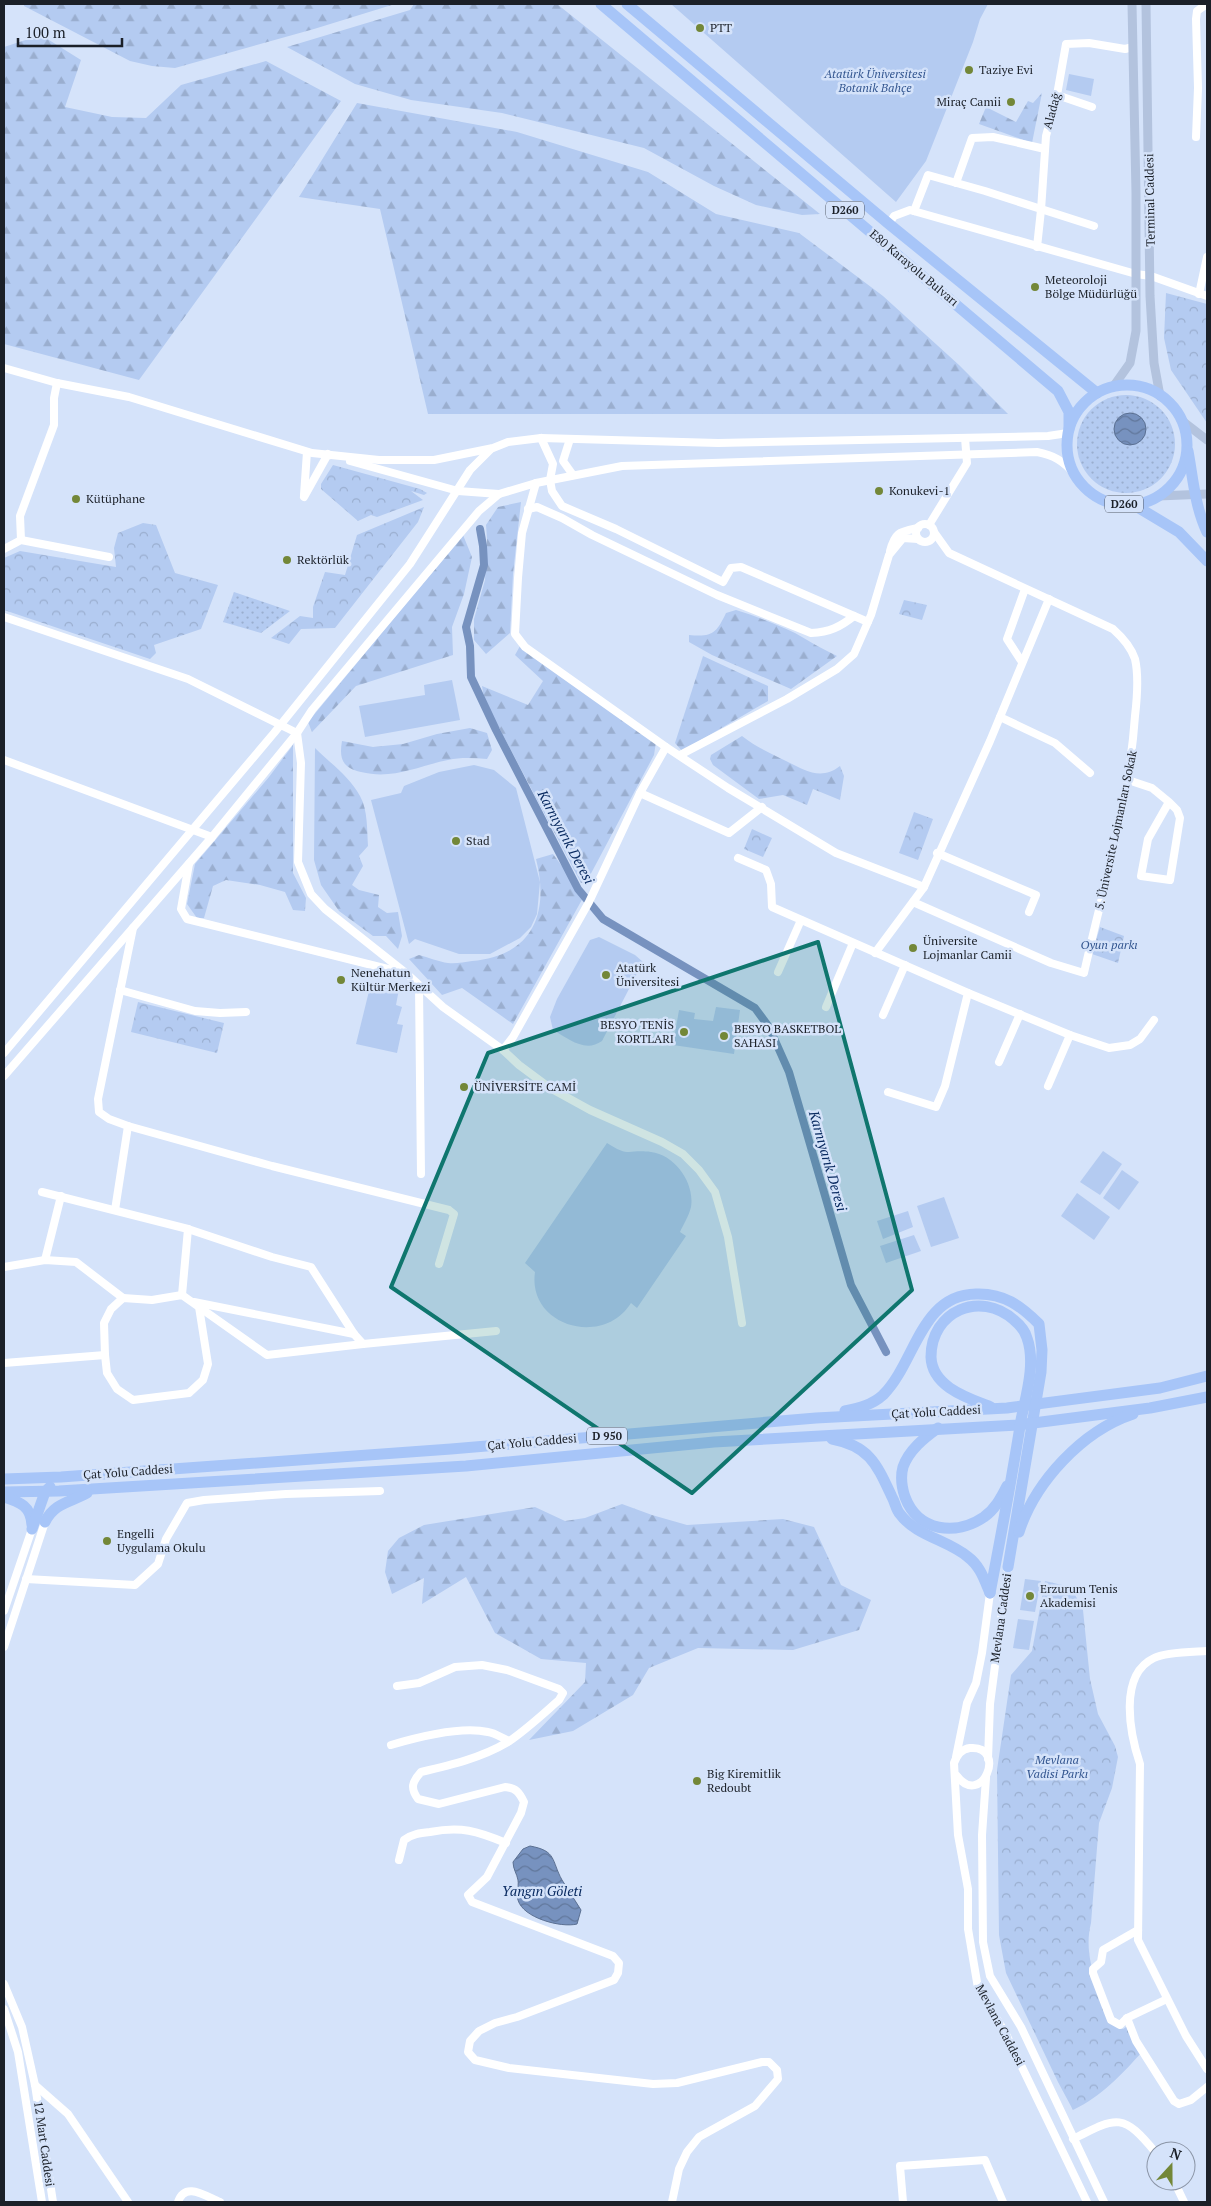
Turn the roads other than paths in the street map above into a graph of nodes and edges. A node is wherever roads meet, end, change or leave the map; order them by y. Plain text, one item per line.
1 (601, 4) edge
2 (627, 4) edge
3 (1132, 4) edge
4 (1146, 4) edge
5 (1207, 4) edge
6 (1133, 47) junction
7 (1198, 88) junction
8 (1207, 89) edge
9 (1057, 95) junction
10 (1092, 107) dead end
11 (1196, 137) dead end
12 (1045, 149) junction
13 (956, 183) junction
14 (1041, 210) junction
15 (914, 211) junction
16 (889, 224) junction
17 (1094, 226) dead end
18 (1036, 247) junction
19 (1207, 257) edge
20 (1136, 274) junction
21 (1151, 276) junction
22 (1205, 282) edge
23 (1203, 295) edge
24 (4, 368) edge
25 (57, 383) junction
26 (1113, 387) junction
27 (1097, 393) junction
28 (1160, 396) junction
29 (1181, 420) junction
30 (1069, 431) junction
31 (541, 438) junction
32 (965, 438) junction
33 (570, 439) junction
34 (1207, 440) edge
35 (1187, 441) junction
36 (493, 448) junction
37 (307, 452) junction
38 (967, 453) junction
39 (323, 455) junction
40 (1074, 474) junction
41 (573, 475) junction
42 (550, 480) junction
43 (536, 483) junction
44 (458, 491) junction
45 (498, 494) junction
46 (1201, 494) edge
47 (1158, 496) junction
48 (1134, 505) junction
49 (528, 509) junction
50 (929, 525) junction
51 (918, 528) junction
52 (934, 532) junction
53 (1207, 532) edge
54 (918, 539) junction
55 (20, 540) junction
56 (4, 549) edge
57 (889, 555) junction
58 (109, 557) dead end
59 (1207, 561) edge
60 (723, 582) junction
61 (1025, 589) junction
62 (717, 595) junction
63 (1049, 599) junction
64 (854, 616) junction
65 (4, 617) edge
66 (868, 622) junction
67 (356, 630) junction
68 (370, 641) junction
69 (1022, 662) junction
70 (1000, 717) junction
71 (281, 724) junction
72 (297, 732) junction
73 (666, 747) junction
74 (680, 755) junction
75 (4, 760) edge
76 (1090, 773) dead end
77 (1128, 780) junction
78 (640, 792) junction
79 (1168, 802) junction
80 (762, 808) junction
81 (193, 831) junction
82 (212, 837) junction
83 (938, 853) junction
84 (738, 858) dead end
85 (189, 862) junction
86 (924, 887) junction
87 (913, 902) junction
88 (1029, 912) dead end
89 (801, 920) junction
90 (133, 926) junction
91 (853, 943) junction
92 (875, 953) junction
93 (905, 966) junction
94 (778, 972) dead end
95 (70, 974) junction
96 (407, 974) junction
97 (82, 984) junction
98 (419, 986) junction
99 (120, 990) junction
100 (968, 993) junction
101 (826, 1007) dead end
102 (246, 1012) dead end
103 (1020, 1014) junction
104 (883, 1016) dead end
105 (1154, 1020) dead end
106 (1070, 1035) junction
107 (503, 1050) junction
108 (4, 1053) edge
109 (999, 1062) dead end
110 (5, 1072) edge
111 (1048, 1086) dead end
112 (888, 1092) dead end
113 (128, 1126) junction
114 (421, 1174) dead end
115 (42, 1192) dead end
116 (61, 1196) junction
117 (114, 1210) junction
118 (188, 1230) junction
119 (45, 1260) junction
120 (439, 1264) dead end
121 (4, 1267) edge
122 (182, 1295) junction
123 (123, 1298) junction
124 (192, 1301) junction
125 (199, 1307) junction
126 (742, 1323) dead end
127 (496, 1331) dead end
128 (354, 1334) junction
129 (363, 1344) junction
130 (105, 1354) junction
131 (4, 1363) edge
132 (1207, 1376) edge
133 (1032, 1393) junction
134 (1207, 1397) edge
135 (995, 1408) junction
136 (1150, 1408) junction
137 (816, 1418) junction
138 (938, 1428) junction
139 (816, 1436) junction
140 (1024, 1436) junction
141 (1014, 1466) junction
142 (60, 1477) junction
143 (4, 1479) edge
144 (94, 1489) junction
145 (380, 1491) dead end
146 (4, 1492) edge
147 (45, 1492) junction
148 (4, 1497) edge
149 (45, 1522) joint
150 (32, 1529) junction
151 (1008, 1567) junction
152 (26, 1579) junction
153 (990, 1593) junction
154 (4, 1612) edge
155 (4, 1647) edge
156 (1207, 1651) edge
157 (397, 1686) dead end
158 (509, 1741) junction
159 (391, 1744) dead end
160 (956, 1757) junction
161 (988, 1759) junction
162 (956, 1774) junction
163 (986, 1778) junction
164 (506, 1844) junction
165 (399, 1860) dead end
166 (1138, 1930) junction
167 (4, 1984) edge
168 (1167, 1998) junction
169 (4, 2009) edge
170 (1127, 2018) junction
171 (1021, 2027) junction
172 (1006, 2035) junction
173 (1207, 2069) edge
174 (35, 2086) junction
175 (1207, 2087) edge
176 (1073, 2139) junction
177 (1146, 2142) edge
178 (42, 2202) edge
179 (53, 2202) edge
180 (128, 2202) edge
181 (178, 2202) edge
182 (220, 2202) edge
183 (672, 2202) edge
184 (903, 2202) edge
185 (1003, 2202) edge
186 (1087, 2202) edge
187 (1104, 2202) edge

1 - 30 highway, E80 Karayolu Bulvarı / D260
2 - 16 highway, E80 Karayolu Bulvarı / D260
3 - 6 main road, Terminal Caddesi
4 - 21 main road, Terminal Caddesi
5 - 7 street
6 - 9 street, Aladağ
6 - 20 main road, Terminal Caddesi
7 - 8 street
7 - 11 street
9 - 10 street
9 - 12 street, Aladağ
12 - 13 street
12 - 14 street, Aladağ
13 - 14 street
13 - 15 street
14 - 17 street
14 - 18 street, Aladağ
15 - 16 street
15 - 18 street
16 - 27 highway, E80 Karayolu Bulvarı / D260
18 - 20 street
19 - 22 street
20 - 21 street
20 - 26 main road, Terminal Caddesi
21 - 23 street
21 - 28 main road, Terminal Caddesi
22 - 23 street
24 - 25 street
25 - 37 street
25 - 55 street
26 - 27 highway, D260
26 - 28 highway, D260
27 - 30 highway, D260
28 - 29 highway, D260
29 - 34 main road
29 - 35 highway, D260
30 - 32 street
30 - 40 highway, D260
31 - 33 street
31 - 36 street
31 - 42 street
32 - 33 street
32 - 38 street
33 - 41 street
35 - 46 highway
35 - 47 highway, D260
36 - 39 street
36 - 44 street
37 - 39 street
37 - 39 street
38 - 40 street
38 - 41 street
38 - 50 street
39 - 44 street
40 - 48 highway, D260
41 - 42 street
42 - 43 street
42 - 60 street
43 - 45 street
43 - 49 street
44 - 45 street
44 - 67 street
45 - 68 street
46 - 47 main road
46 - 53 highway
47 - 48 highway, D260
48 - 59 highway, D260
49 - 62 street
49 - 73 street
50 - 51 street
50 - 52 street
51 - 54 street
51 - 57 street
52 - 54 street
52 - 61 street, 5. Üniversite Lojmanları Sokak
54 - 57 street
55 - 56 street
55 - 58 street
57 - 66 street
60 - 62 street
60 - 64 street
61 - 63 street, 5. Üniversite Lojmanları Sokak
61 - 69 street
62 - 64 street
63 - 69 street
63 - 77 street, 5. Üniversite Lojmanları Sokak
64 - 66 street
65 - 71 street
66 - 74 street
67 - 68 street
67 - 71 street
68 - 72 street
69 - 70 street
70 - 76 street
70 - 83 street
71 - 72 street
71 - 81 street
72 - 82 street
72 - 96 street
73 - 74 street
73 - 78 street
74 - 80 street
75 - 81 street
77 - 79 street
77 - 87 street, 5. Üniversite Lojmanları Sokak
78 - 80 street
78 - 107 street
79 - 79 street
80 - 86 street
81 - 82 street
81 - 95 street
82 - 85 street
83 - 86 street
83 - 88 street
84 - 89 street
85 - 90 street
85 - 96 street
86 - 87 street
87 - 92 street
89 - 91 street
89 - 94 street
90 - 97 street
90 - 99 street
91 - 92 street
91 - 101 street
92 - 93 street
93 - 100 street
93 - 104 street
95 - 97 street
95 - 108 street
96 - 98 street
97 - 110 street
98 - 107 street
98 - 114 street
99 - 102 street
99 - 113 street
100 - 103 street
100 - 112 street
103 - 106 street
103 - 109 street
105 - 106 street
106 - 111 street
107 - 126 street
113 - 117 street
113 - 120 street
115 - 116 street
116 - 117 street
116 - 119 street
117 - 118 street
118 - 122 street
118 - 128 street
119 - 121 street
119 - 123 street
122 - 123 street
122 - 124 street
123 - 130 street
124 - 125 street
124 - 128 street
125 - 129 street
125 - 130 street
127 - 129 street
128 - 129 street
130 - 131 street
132 - 135 highway, Çat Yolu Caddesi / D 950
133 - 135 highway
133 - 137 highway
133 - 140 highway
134 - 136 highway, Çat Yolu Caddesi / D 950
135 - 137 highway, Çat Yolu Caddesi / D 950
136 - 138 highway, Çat Yolu Caddesi / D 950
136 - 151 highway
137 - 142 highway, Çat Yolu Caddesi / D 950
138 - 139 highway, Çat Yolu Caddesi / D 950
138 - 141 highway
139 - 144 highway, Çat Yolu Caddesi / D 950
139 - 153 highway
140 - 141 highway
140 - 151 highway
141 - 153 highway
142 - 143 highway, Çat Yolu Caddesi / D 950
142 - 147 highway
144 - 147 highway, Çat Yolu Caddesi / D 950
144 - 149 highway
145 - 152 street
146 - 147 highway, Çat Yolu Caddesi / D 950
147 - 150 highway
148 - 150 highway
149 - 152 street
150 - 154 street
151 - 161 street, Mevlana Caddesi
152 - 155 street
153 - 160 street, Mevlana Caddesi
156 - 166 street
157 - 158 street
158 - 159 street
158 - 164 street
160 - 161 street
160 - 162 street
161 - 163 street
162 - 163 street
162 - 172 street, Mevlana Caddesi
163 - 171 street, Mevlana Caddesi
164 - 165 street
164 - 183 street
166 - 168 street
166 - 170 street
167 - 174 street, 12 Mart Caddesi
168 - 170 street
168 - 173 street
169 - 178 street, 12 Mart Caddesi
170 - 175 street
171 - 172 street
171 - 176 street, Mevlana Caddesi
172 - 186 street, Mevlana Caddesi
174 - 179 street, 12 Mart Caddesi
174 - 180 street
176 - 177 street
176 - 187 street, Mevlana Caddesi
181 - 182 street
184 - 185 street

